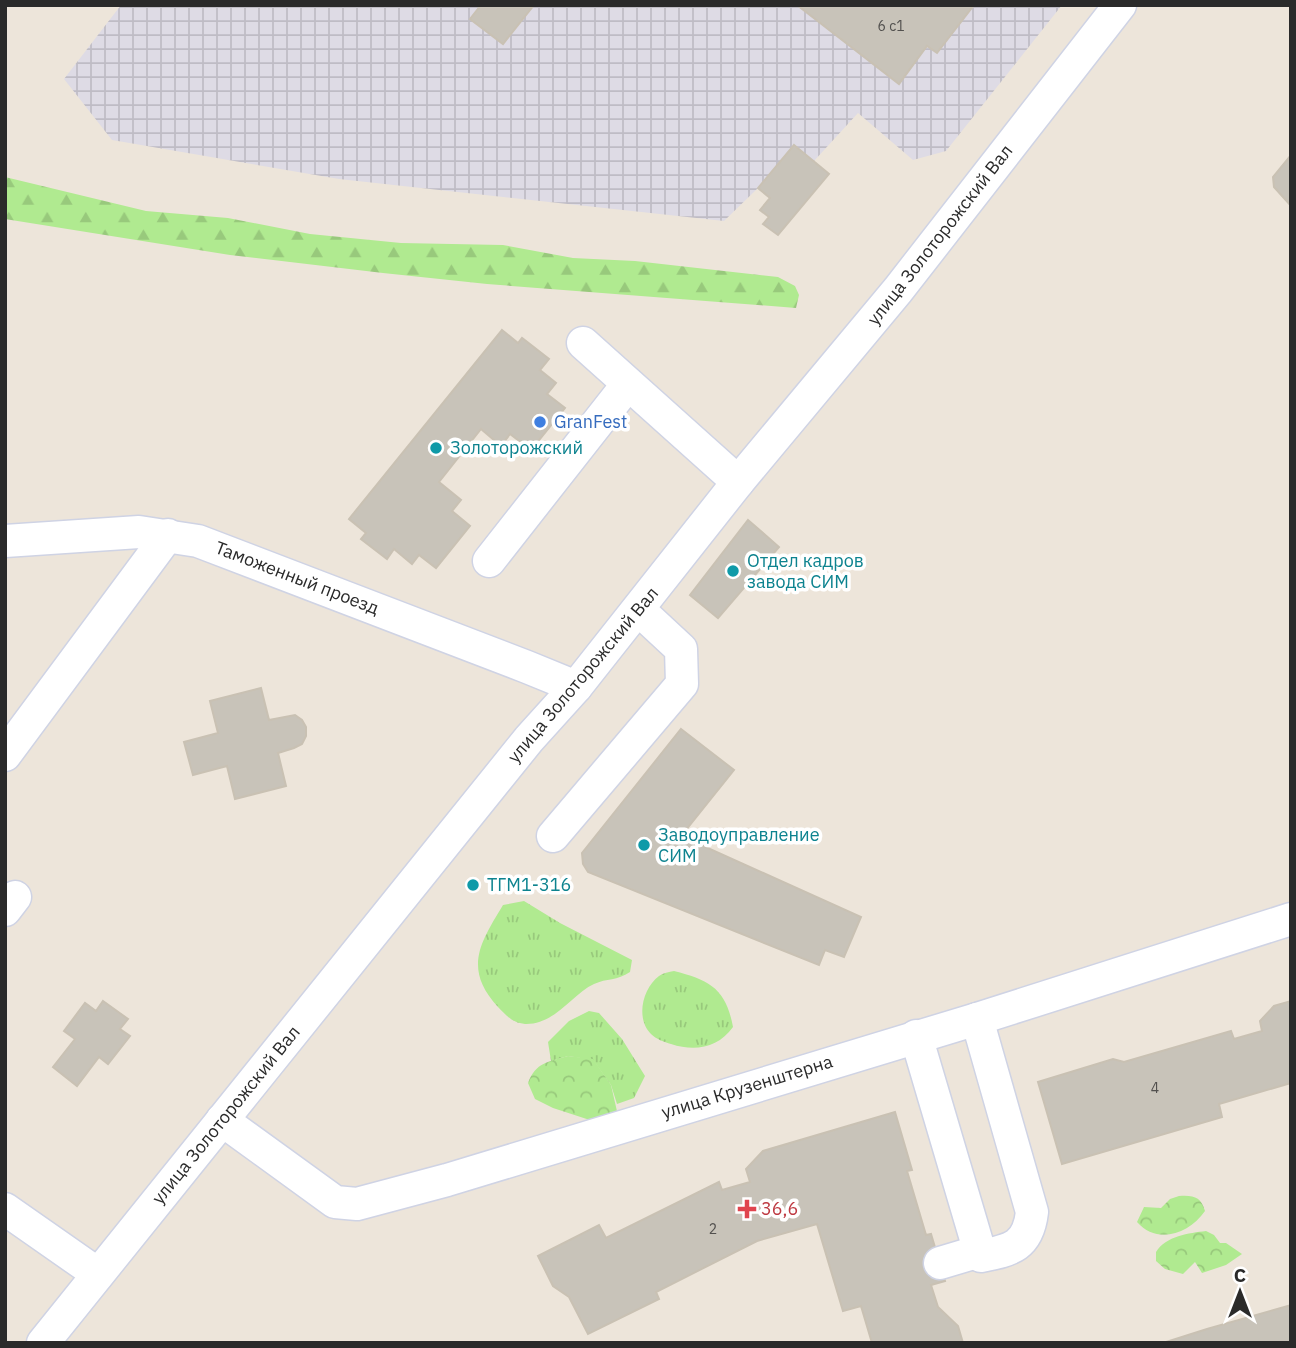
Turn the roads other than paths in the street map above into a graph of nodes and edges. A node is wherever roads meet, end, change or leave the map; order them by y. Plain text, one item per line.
1 (1120, 5) edge
2 (583, 343) dead end
3 (628, 384) junction
4 (738, 482) junction
5 (168, 535) junction
6 (5, 541) edge
7 (489, 561) dead end
8 (639, 610) junction
9 (576, 687) junction
10 (5, 755) edge
11 (553, 836) dead end
12 (1291, 919) edge
13 (977, 1019) junction
14 (916, 1036) junction
15 (222, 1120) junction
16 (5, 1209) edge
17 (977, 1241) junction
18 (937, 1253) dead end
19 (98, 1274) junction
20 (43, 1343) edge

1 - 4 street, улица Золоторожский Вал
2 - 3 street
3 - 4 street
3 - 7 street
4 - 8 street, улица Золоторожский Вал
5 - 6 street, Таможенный проезд
5 - 9 street, Таможенный проезд
5 - 10 street
8 - 9 street, улица Золоторожский Вал
8 - 11 street
9 - 15 street, улица Золоторожский Вал
12 - 13 street, улица Крузенштерна
13 - 14 street, улица Крузенштерна
13 - 17 street
14 - 15 street, улица Крузенштерна
14 - 17 street
15 - 19 street, улица Золоторожский Вал
16 - 19 street
17 - 18 street
19 - 20 street, улица Золоторожский Вал

